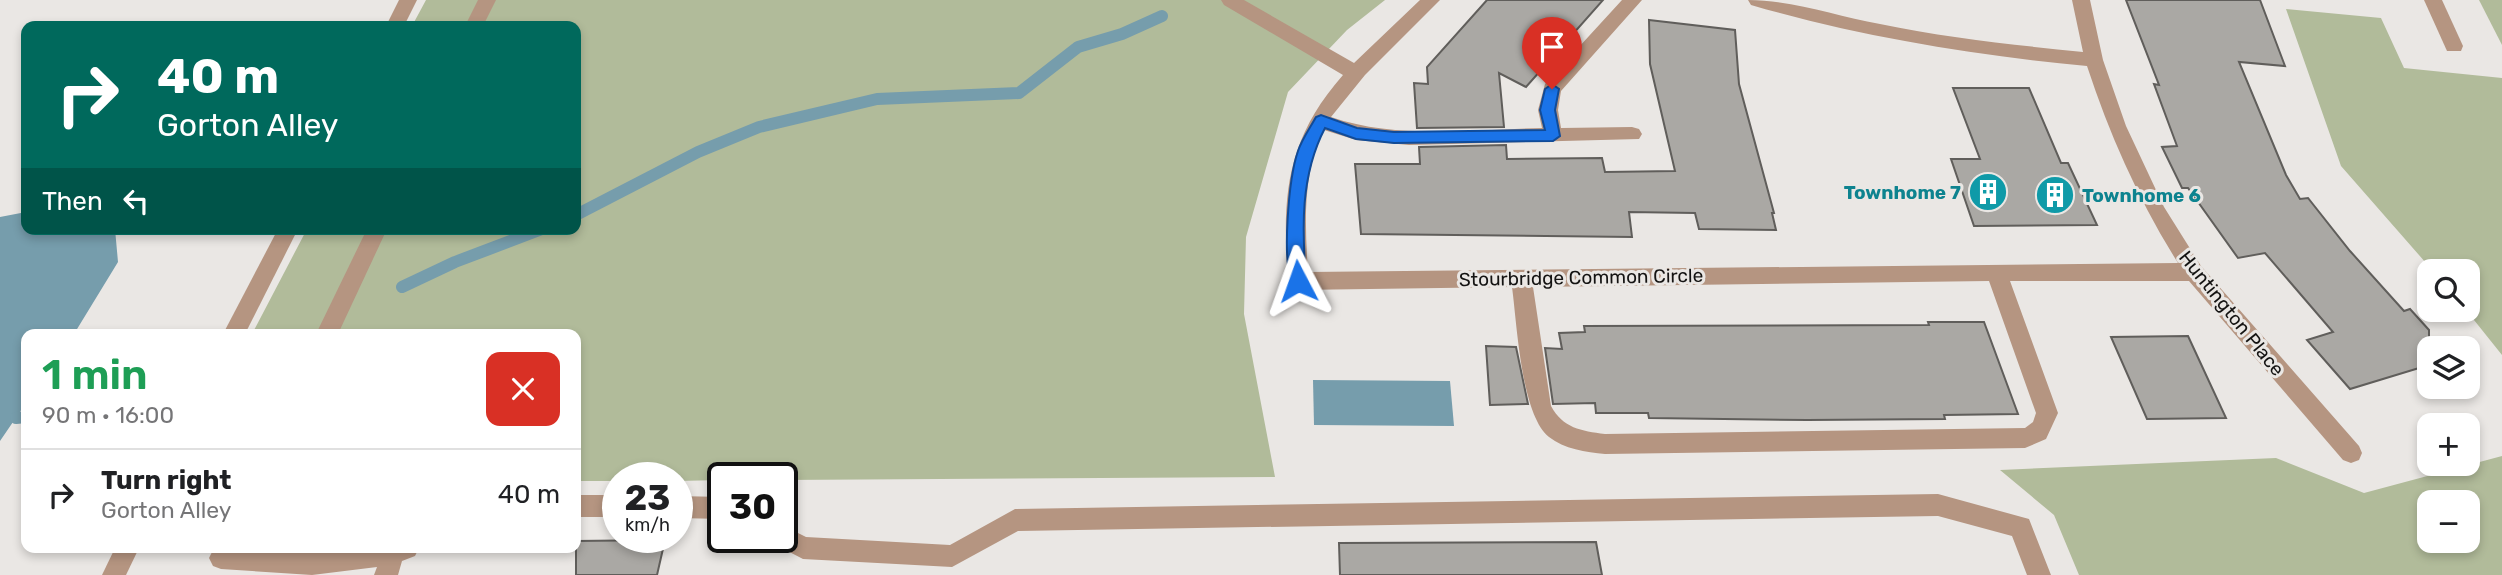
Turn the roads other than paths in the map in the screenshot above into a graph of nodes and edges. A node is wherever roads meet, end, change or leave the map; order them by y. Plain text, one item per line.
1 (408, 0) edge
2 (487, 0) edge
3 (1230, 0) edge
4 (1431, 0) edge
5 (1633, 0) edge
6 (1757, 0) edge
7 (2081, 0) edge
8 (2433, 0) edge
9 (398, 21) edge
10 (476, 21) edge
11 (2455, 46) dead end
12 (2094, 60) junction
13 (1355, 73) junction
14 (1321, 121) junction
15 (1632, 134) dead end
16 (1553, 136) junction
17 (285, 235) edge
18 (374, 235) edge
19 (1996, 271) junction
20 (2194, 272) junction
21 (1521, 278) junction
22 (236, 329) edge
23 (329, 329) edge
24 (2351, 453) dead end
25 (581, 506) edge
26 (602, 506) edge
27 (798, 545) edge
28 (125, 553) edge
29 (395, 559) edge
30 (220, 560) edge
31 (114, 575) edge
32 (2039, 575) edge

1 - 9 street
2 - 10 street
3 - 13 street
4 - 13 street, Stourbridge Common Circle
5 - 16 street
6 - 12 street
7 - 12 street, Huntington Place
8 - 11 street
12 - 20 street, Huntington Place
13 - 14 street, Stourbridge Common Circle
14 - 16 street
14 - 21 street, Stourbridge Common Circle
15 - 16 street
17 - 22 street
18 - 23 street
19 - 20 street, Stourbridge Common Circle
19 - 21 street, Stourbridge Common Circle
19 - 21 street
20 - 24 street, Huntington Place
25 - 26 street
27 - 32 street
28 - 31 street
29 - 30 street

